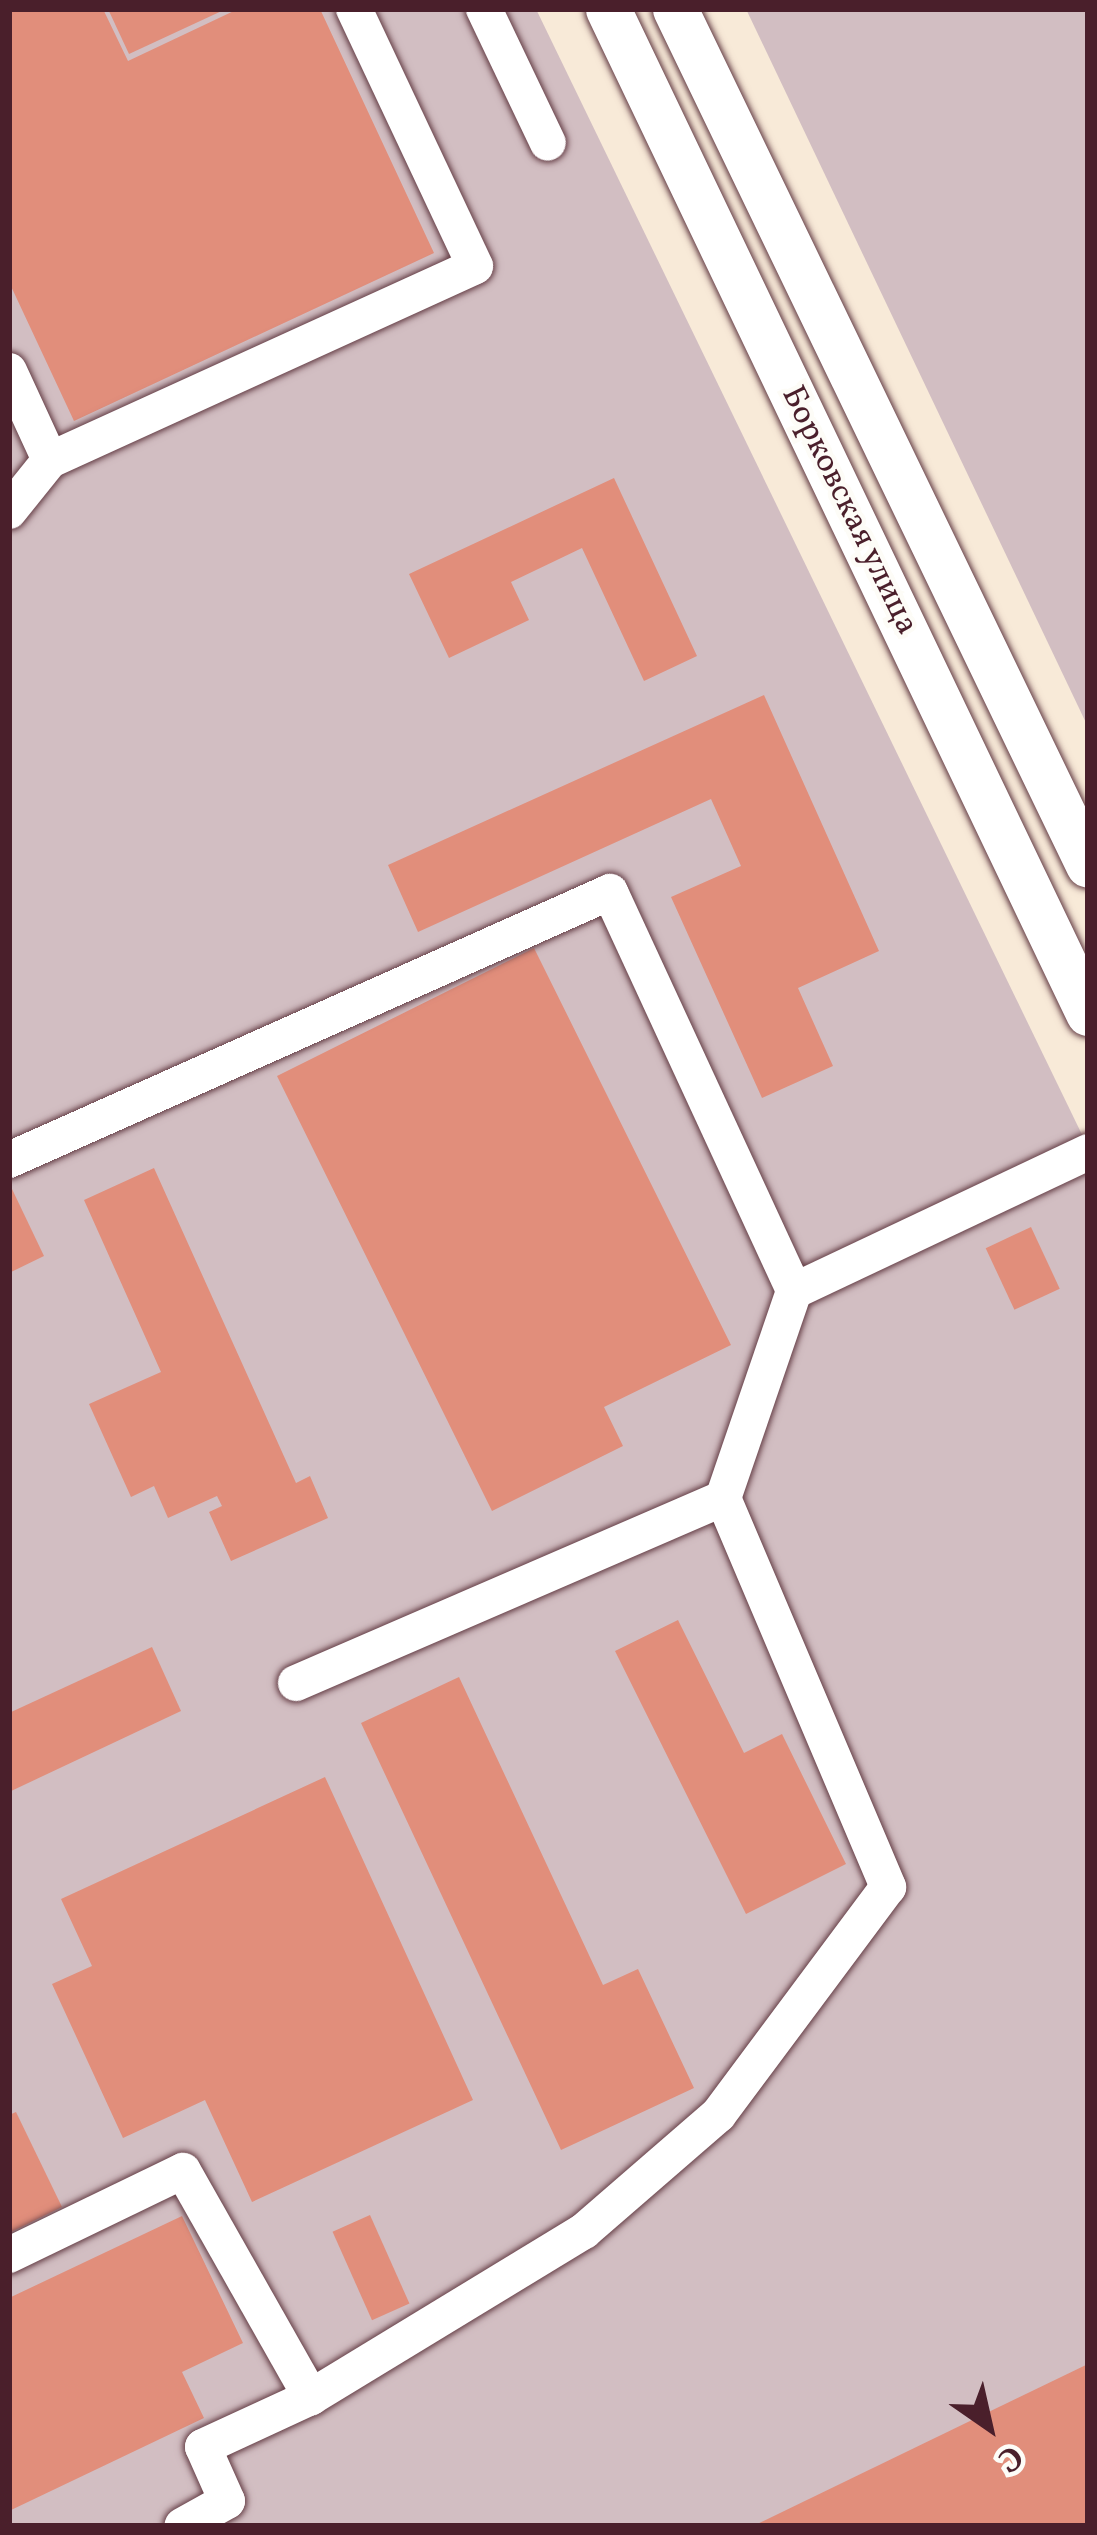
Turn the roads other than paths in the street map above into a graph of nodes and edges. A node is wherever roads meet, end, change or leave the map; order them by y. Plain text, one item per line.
1 (354, 9) edge
2 (484, 9) edge
3 (608, 9) edge
4 (675, 9) edge
5 (548, 143) dead end
6 (9, 371) edge
7 (50, 460) junction
8 (9, 511) edge
9 (1088, 865) edge
10 (1088, 1013) edge
11 (1088, 1152) edge
12 (9, 1160) edge
13 (794, 1291) junction
14 (722, 1498) junction
15 (296, 1683) dead end
16 (9, 2255) edge
17 (311, 2397) junction
18 (182, 2526) edge

1 - 7 lane
2 - 5 lane
3 - 10 main road, Борковская улица
4 - 9 main road, Борковская улица
6 - 7 lane
7 - 8 lane
11 - 13 lane
12 - 13 lane
13 - 14 lane
14 - 15 lane
14 - 17 lane
16 - 17 lane
17 - 18 lane

